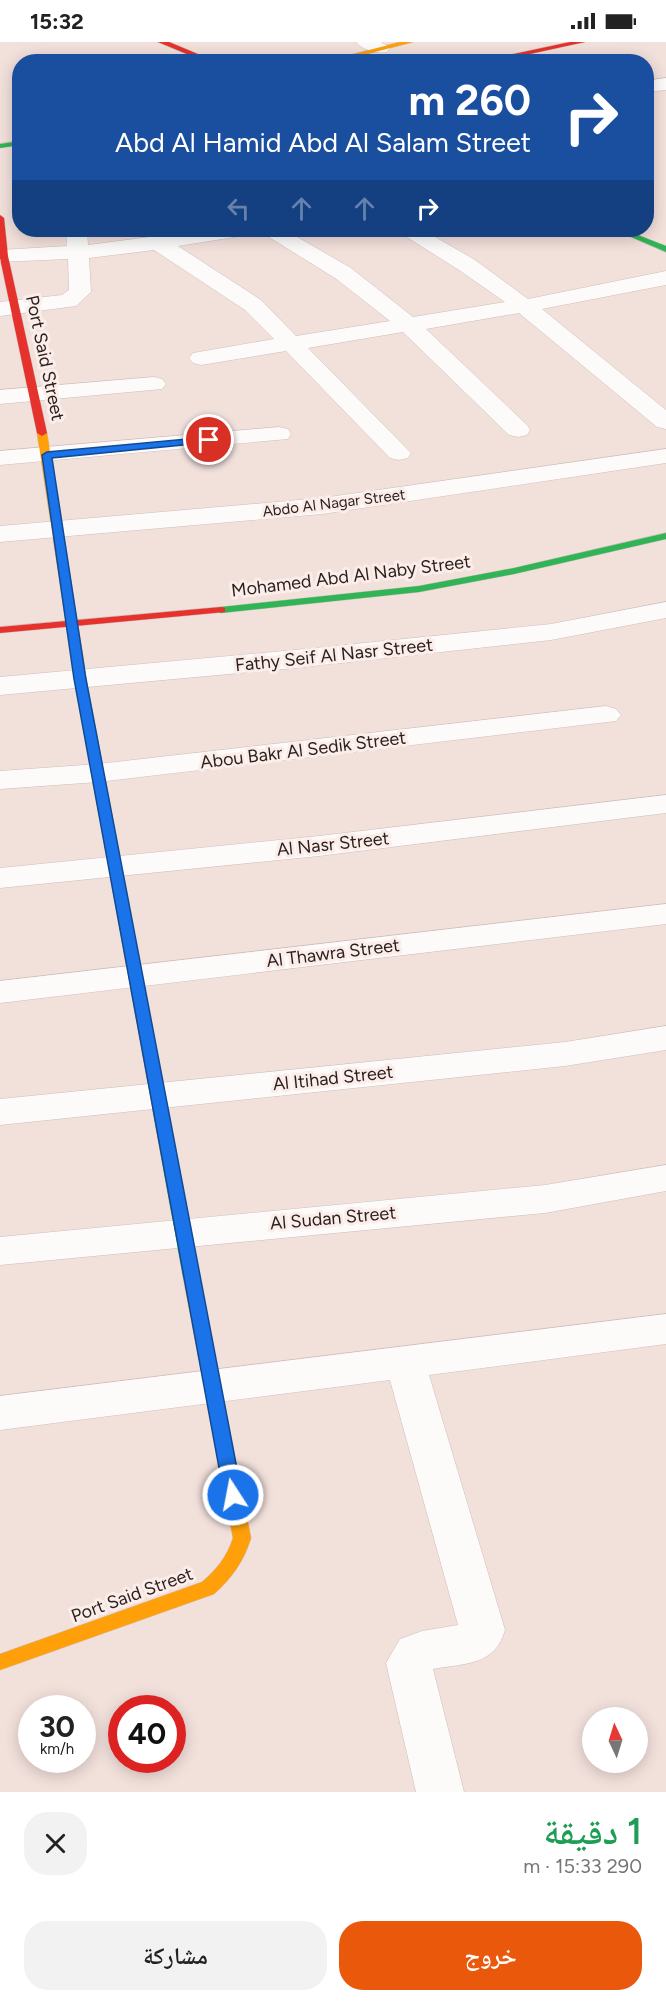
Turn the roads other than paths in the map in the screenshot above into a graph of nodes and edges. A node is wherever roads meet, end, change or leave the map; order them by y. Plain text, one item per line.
1 (162, 42) edge
2 (409, 42) edge
3 (581, 42) edge
4 (373, 45) edge
5 (193, 54) edge
6 (348, 54) edge
7 (520, 54) edge
8 (0, 218) edge
9 (77, 237) edge
10 (200, 237) edge
11 (284, 237) edge
12 (421, 237) edge
13 (639, 237) edge
14 (159, 244) junction
15 (664, 246) edge
16 (76, 253) junction
17 (2, 256) edge
18 (666, 278) edge
19 (524, 306) junction
20 (8, 309) edge
21 (409, 325) junction
22 (291, 343) junction
23 (201, 358) dead end
24 (154, 384) dead end
25 (34, 395) junction
26 (0, 397) edge
27 (666, 422) edge
28 (518, 430) dead end
29 (279, 434) dead end
30 (399, 453) dead end
31 (47, 455) junction
32 (666, 456) edge
33 (0, 458) edge
34 (57, 529) junction
35 (0, 534) edge
36 (666, 536) edge
37 (666, 610) edge
38 (71, 625) junction
39 (0, 630) edge
40 (80, 679) junction
41 (0, 686) edge
42 (606, 716) dead end
43 (98, 773) junction
44 (0, 780) edge
45 (666, 804) edge
46 (115, 867) junction
47 (0, 878) edge
48 (666, 914) edge
49 (135, 976) junction
50 (0, 992) edge
51 (666, 1038) edge
52 (158, 1097) junction
53 (0, 1112) edge
54 (666, 1178) edge
55 (183, 1232) junction
56 (0, 1251) edge
57 (666, 1329) edge
58 (405, 1362) junction
59 (212, 1387) junction
60 (0, 1413) edge
61 (0, 1662) edge
62 (440, 1792) edge

1 - 5 street
2 - 4 street
3 - 7 street
4 - 6 street
8 - 17 street, Port Said Street
9 - 16 street
10 - 14 street
11 - 21 street
12 - 19 street
13 - 15 street
14 - 16 street
14 - 22 street
16 - 17 street
16 - 20 street
17 - 20 street, Port Said Street
18 - 19 street
19 - 21 street
19 - 27 street
20 - 25 street, Port Said Street
21 - 22 street
21 - 28 street
22 - 23 street
22 - 30 street
24 - 25 street
25 - 26 street
25 - 31 street, Port Said Street
29 - 31 street
31 - 33 street
31 - 34 street, Port Said Street
32 - 34 street, Abdo Al Nagar Street
34 - 35 street, Abdo Al Nagar Street
34 - 38 street, Port Said Street
36 - 38 street, Mohamed Abd Al Naby Street
37 - 40 street, Fathy Seif Al Nasr Street
38 - 39 street, Mohamed Abd Al Naby Street
38 - 40 street, Port Said Street
40 - 41 street, Fathy Seif Al Nasr Street
40 - 43 street, Port Said Street
42 - 43 street, Abou Bakr Al Sedik Street
43 - 44 street, Abou Bakr Al Sedik Street
43 - 46 street, Port Said Street
45 - 46 street, Al Nasr Street
46 - 47 street, Al Nasr Street
46 - 49 street, Port Said Street
48 - 49 street, Al Thawra Street
49 - 50 street, Al Thawra Street
49 - 52 street, Port Said Street
51 - 52 street, Al Itihad Street
52 - 53 street, Al Itihad Street
52 - 55 street, Port Said Street
54 - 55 street, Al Sudan Street
55 - 56 street, Al Sudan Street
55 - 59 street, Port Said Street
57 - 58 street
58 - 59 street
58 - 62 street
59 - 60 street
59 - 61 street, Port Said Street

